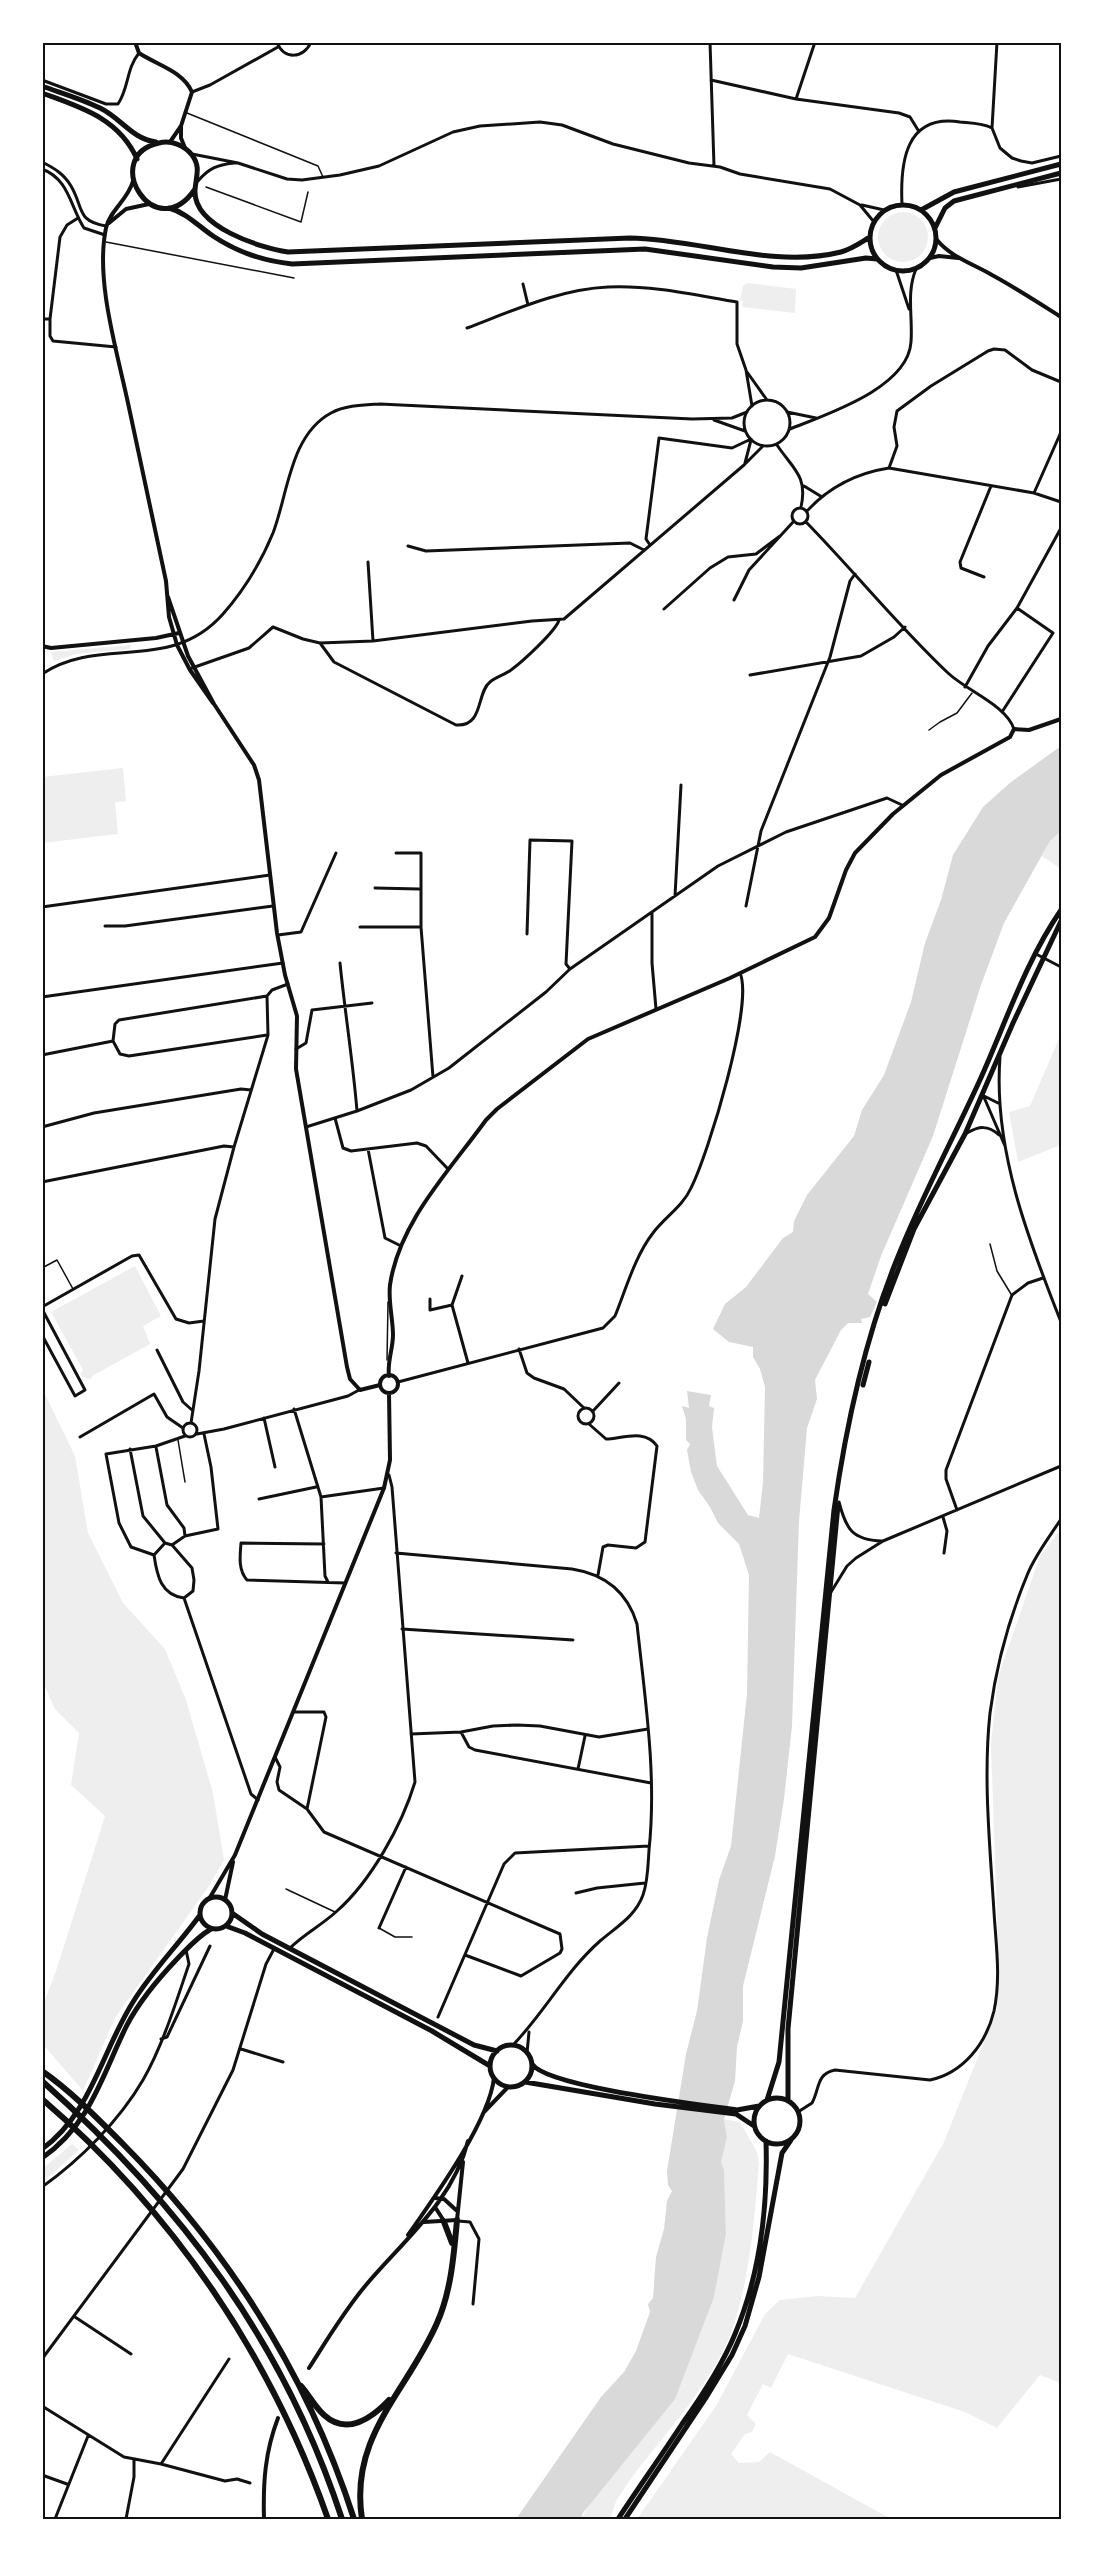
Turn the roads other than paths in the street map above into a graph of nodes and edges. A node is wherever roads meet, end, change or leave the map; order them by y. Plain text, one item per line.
1 (135, 42) edge
2 (311, 42) edge
3 (710, 42) edge
4 (815, 42) edge
5 (997, 42) edge
6 (277, 44) edge
7 (139, 53) junction
8 (42, 80) edge
9 (711, 80) junction
10 (42, 86) edge
11 (192, 92) junction
12 (42, 93) edge
13 (796, 99) junction
14 (186, 113) junction
15 (181, 126) junction
16 (992, 128) junction
17 (918, 130) junction
18 (161, 142) junction
19 (170, 142) junction
20 (185, 148) junction
21 (191, 153) junction
22 (1061, 156) edge
23 (136, 159) junction
24 (42, 162) edge
25 (238, 163) junction
26 (1061, 164) edge
27 (713, 166) junction
28 (42, 169) edge
29 (1061, 173) edge
30 (322, 177) junction
31 (1061, 179) edge
32 (133, 181) junction
33 (198, 182) junction
34 (206, 187) dead end
35 (195, 189) junction
36 (995, 189) junction
37 (308, 192) dead end
38 (149, 204) junction
39 (902, 204) junction
40 (860, 205) junction
41 (168, 208) junction
42 (884, 210) junction
43 (921, 210) junction
44 (78, 218) junction
45 (874, 222) junction
46 (106, 226) junction
47 (935, 228) junction
48 (105, 236) junction
49 (870, 237) junction
50 (937, 240) junction
51 (105, 242) junction
52 (930, 258) junction
53 (961, 258) junction
54 (878, 259) junction
55 (916, 269) junction
56 (896, 270) junction
57 (294, 278) dead end
58 (523, 284) dead end
59 (528, 305) junction
60 (909, 312) junction
61 (1061, 317) edge
62 (42, 319) edge
63 (50, 319) junction
64 (467, 328) dead end
65 (116, 347) junction
66 (746, 370) junction
67 (1061, 382) edge
68 (767, 400) junction
69 (752, 406) junction
70 (747, 412) junction
71 (788, 412) junction
72 (818, 418) junction
73 (713, 419) junction
74 (790, 429) junction
75 (746, 431) junction
76 (1061, 432) edge
77 (751, 439) junction
78 (777, 444) junction
79 (763, 446) junction
80 (744, 465) junction
81 (889, 468) junction
82 (804, 486) junction
83 (991, 486) junction
84 (1034, 493) junction
85 (822, 497) junction
86 (1061, 502) edge
87 (801, 507) junction
88 (807, 511) junction
89 (794, 521) junction
90 (806, 522) junction
91 (1061, 528) edge
92 (780, 536) junction
93 (650, 545) junction
94 (408, 546) dead end
95 (644, 550) junction
96 (368, 562) dead end
97 (855, 574) junction
98 (984, 577) dead end
99 (168, 597) junction
100 (734, 600) dead end
101 (1017, 608) junction
102 (664, 609) dead end
103 (559, 620) junction
104 (904, 627) junction
105 (180, 633) junction
106 (174, 634) junction
107 (373, 641) junction
108 (183, 643) junction
109 (320, 643) junction
110 (177, 645) junction
111 (42, 646) edge
112 (826, 663) junction
113 (192, 668) junction
114 (42, 674) edge
115 (750, 675) dead end
116 (965, 687) junction
117 (972, 692) junction
118 (1002, 712) junction
119 (1061, 719) edge
120 (1014, 729) junction
121 (929, 730) dead end
122 (681, 785) dead end
123 (902, 805) junction
124 (756, 845) junction
125 (336, 853) dead end
126 (396, 853) dead end
127 (270, 875) junction
128 (375, 888) dead end
129 (419, 890) junction
130 (675, 896) junction
131 (273, 906) junction
132 (746, 906) dead end
133 (42, 907) edge
134 (1061, 910) edge
135 (652, 912) junction
136 (1061, 921) edge
137 (105, 926) dead end
138 (360, 927) dead end
139 (421, 927) junction
140 (527, 934) dead end
141 (278, 935) junction
142 (1036, 954) junction
143 (1043, 957) junction
144 (283, 963) junction
145 (340, 963) dead end
146 (1061, 967) edge
147 (570, 969) junction
148 (740, 973) junction
149 (288, 984) junction
150 (267, 996) junction
151 (42, 997) edge
152 (372, 1003) dead end
153 (344, 1006) junction
154 (656, 1009) junction
155 (268, 1035) junction
156 (112, 1041) junction
157 (296, 1049) junction
158 (42, 1055) edge
159 (1000, 1055) junction
160 (433, 1077) junction
161 (251, 1090) junction
162 (975, 1091) junction
163 (983, 1095) junction
164 (998, 1103) junction
165 (357, 1112) junction
166 (335, 1118) junction
167 (42, 1127) edge
168 (305, 1127) junction
169 (965, 1134) junction
170 (1001, 1137) junction
171 (234, 1147) junction
172 (368, 1149) junction
173 (1007, 1150) junction
174 (449, 1170) junction
175 (42, 1182) edge
176 (990, 1244) dead end
177 (401, 1246) junction
178 (42, 1268) edge
179 (462, 1276) dead end
180 (1043, 1278) junction
181 (73, 1289) junction
182 (1012, 1294) junction
183 (430, 1299) dead end
184 (452, 1305) junction
185 (42, 1308) edge
186 (204, 1321) junction
187 (1061, 1322) edge
188 (42, 1335) edge
189 (519, 1349) junction
190 (157, 1350) dead end
191 (468, 1363) junction
192 (390, 1376) junction
193 (398, 1382) junction
194 (619, 1383) dead end
195 (380, 1385) junction
196 (360, 1390) junction
197 (389, 1393) junction
198 (584, 1408) junction
199 (294, 1409) junction
200 (192, 1410) junction
201 (593, 1411) junction
202 (264, 1418) junction
203 (191, 1423) junction
204 (589, 1424) junction
205 (183, 1428) junction
206 (197, 1434) junction
207 (204, 1434) junction
208 (185, 1436) junction
209 (80, 1437) dead end
210 (178, 1440) junction
211 (156, 1446) junction
212 (130, 1449) junction
213 (1061, 1466) edge
214 (275, 1467) dead end
215 (389, 1475) junction
216 (185, 1482) dead end
217 (317, 1487) junction
218 (384, 1488) junction
219 (321, 1497) junction
220 (259, 1498) dead end
221 (838, 1502) junction
222 (957, 1510) junction
223 (943, 1516) junction
224 (1061, 1519) edge
225 (185, 1536) junction
226 (884, 1541) junction
227 (165, 1543) junction
228 (324, 1544) junction
229 (172, 1545) junction
230 (396, 1553) junction
231 (944, 1553) dead end
232 (154, 1555) junction
233 (598, 1575) junction
234 (328, 1582) junction
235 (345, 1583) junction
236 (830, 1594) junction
237 (184, 1598) junction
238 (402, 1629) junction
239 (573, 1640) dead end
240 (294, 1712) junction
241 (648, 1729) junction
242 (461, 1732) junction
243 (411, 1734) junction
244 (585, 1736) junction
245 (275, 1757) junction
246 (579, 1770) junction
247 (651, 1783) junction
248 (258, 1800) junction
249 (307, 1809) junction
250 (650, 1846) junction
251 (235, 1855) junction
252 (381, 1856) junction
253 (406, 1867) junction
254 (646, 1883) junction
255 (286, 1889) dead end
256 (576, 1893) dead end
257 (209, 1899) junction
258 (225, 1900) junction
259 (488, 1902) junction
260 (336, 1912) junction
261 (232, 1913) junction
262 (200, 1915) junction
263 (226, 1926) junction
264 (379, 1928) joint
265 (211, 1929) junction
266 (185, 1935) junction
267 (412, 1937) dead end
268 (210, 1946) dead end
269 (290, 1948) junction
270 (274, 1949) junction
271 (186, 1950) junction
272 (465, 1955) junction
273 (438, 2017) dead end
274 (529, 2030) junction
275 (161, 2039) junction
276 (513, 2045) junction
277 (241, 2049) junction
278 (497, 2051) junction
279 (527, 2053) junction
280 (283, 2062) dead end
281 (532, 2064) junction
282 (490, 2066) junction
283 (42, 2071) edge
284 (494, 2078) junction
285 (42, 2081) edge
286 (525, 2082) junction
287 (508, 2087) junction
288 (42, 2099) edge
289 (767, 2100) junction
290 (788, 2101) junction
291 (668, 2102) junction
292 (759, 2106) junction
293 (736, 2112) junction
294 (798, 2112) junction
295 (482, 2115) junction
296 (754, 2126) junction
297 (791, 2139) junction
298 (468, 2141) junction
299 (766, 2141) junction
300 (42, 2149) edge
301 (465, 2154) junction
302 (42, 2158) edge
303 (42, 2187) edge
304 (442, 2198) junction
305 (433, 2200) junction
306 (435, 2208) junction
307 (457, 2212) junction
308 (457, 2220) junction
309 (444, 2222) junction
310 (423, 2223) junction
311 (403, 2243) junction
312 (453, 2253) junction
313 (473, 2304) dead end
314 (74, 2317) junction
315 (131, 2354) dead end
316 (42, 2359) edge
317 (229, 2359) dead end
318 (309, 2368) dead end
319 (296, 2380) junction
320 (393, 2395) junction
321 (42, 2406) edge
322 (278, 2418) dead end
323 (88, 2436) junction
324 (134, 2460) junction
325 (161, 2464) junction
326 (42, 2475) edge
327 (249, 2483) dead end
328 (67, 2484) junction
329 (55, 2519) edge
330 (126, 2519) edge
331 (264, 2519) edge
332 (328, 2519) edge
333 (342, 2519) edge
334 (354, 2519) edge
335 (362, 2519) edge
336 (618, 2519) edge
337 (625, 2519) edge

1 - 7 street
2 - 6 street
3 - 9 street
4 - 13 street
5 - 16 street
6 - 11 street
7 - 8 street
7 - 11 street
9 - 13 street
9 - 27 street
10 - 18 main road
11 - 14 street
12 - 23 main road
13 - 17 street
14 - 15 street
14 - 30 lane
15 - 19 street
15 - 20 street
16 - 17 street
16 - 22 street
17 - 39 street
18 - 19 main road
18 - 23 main road
19 - 20 main road
20 - 21 main road
21 - 25 street
21 - 33 main road
23 - 32 main road
24 - 46 street
25 - 30 street
25 - 33 street
26 - 43 main road
27 - 30 street
27 - 40 street
28 - 44 street
29 - 36 main road
31 - 36 street
32 - 38 main road
32 - 46 street
33 - 35 main road
34 - 37 lane
35 - 41 main road
35 - 49 main road
36 - 47 main road
38 - 41 main road
38 - 46 street
39 - 42 main road
39 - 43 main road
40 - 42 street
40 - 45 street
41 - 54 main road
42 - 45 main road
43 - 47 main road
44 - 48 street
44 - 63 street
45 - 49 main road
46 - 48 street
47 - 50 main road
48 - 51 street
49 - 54 main road
50 - 52 main road
50 - 53 street
51 - 57 lane
51 - 65 street
52 - 53 street
52 - 55 main road
53 - 61 street
54 - 56 main road
55 - 56 main road
55 - 60 street
56 - 60 street
58 - 59 street
59 - 64 street
59 - 66 street
60 - 72 street
62 - 63 street
63 - 65 street
65 - 99 street
66 - 68 street
66 - 69 street
67 - 81 street
68 - 69 street
68 - 71 street
69 - 70 street
70 - 73 street
70 - 75 street
71 - 72 street
71 - 74 street
72 - 74 street
73 - 75 street
73 - 108 street
74 - 78 street
75 - 77 street
76 - 84 street
77 - 79 street
77 - 80 street
77 - 93 street
78 - 79 street
78 - 82 street
79 - 80 street
80 - 93 street
81 - 83 street
81 - 85 street
82 - 85 street
82 - 87 street
83 - 84 street
83 - 98 street
84 - 86 street
85 - 88 street
87 - 88 street
87 - 89 street
88 - 90 street
89 - 90 street
89 - 92 street
90 - 97 street
91 - 101 street
92 - 100 street
92 - 102 street
93 - 95 street
94 - 95 street
95 - 103 street
96 - 107 street
97 - 104 street
97 - 112 street
99 - 105 street
99 - 106 street
101 - 116 street
101 - 118 street
103 - 107 street
103 - 109 street
104 - 112 street
104 - 116 street
105 - 106 street
105 - 108 street
106 - 110 street
106 - 111 street
107 - 109 street
108 - 110 street
108 - 113 street
109 - 113 street
110 - 113 street
110 - 114 street
112 - 115 street
112 - 124 street
113 - 127 street
116 - 117 street
117 - 118 street
117 - 121 lane
118 - 120 street
119 - 120 street
120 - 123 street
122 - 130 street
123 - 124 street
123 - 148 street
124 - 130 street
124 - 132 street
125 - 141 street
126 - 129 street
127 - 131 street
127 - 133 street
128 - 129 street
129 - 139 street
130 - 135 street
131 - 137 street
131 - 141 street
134 - 142 main road
135 - 147 street
135 - 154 street
136 - 143 main road
138 - 139 street
139 - 160 street
140 - 147 street
141 - 144 street
142 - 143 street
142 - 162 main road
143 - 146 street
143 - 159 main road
144 - 149 street
144 - 151 street
145 - 153 street
147 - 160 street
148 - 154 street
148 - 189 street
149 - 150 street
149 - 157 street
150 - 155 street
150 - 156 street
152 - 153 street
153 - 157 street
153 - 165 street
154 - 174 street
155 - 156 street
155 - 161 street
156 - 158 street
157 - 168 street
159 - 163 main road
159 - 164 street
160 - 165 street
161 - 167 street
161 - 171 street
162 - 163 street
162 - 289 main road
163 - 164 street
163 - 169 main road
163 - 170 street
164 - 173 street
165 - 166 street
166 - 168 street
166 - 172 street
168 - 196 street
169 - 170 street
169 - 221 main road
170 - 173 street
171 - 175 street
171 - 186 street
172 - 174 street
172 - 177 street
173 - 180 street
174 - 177 street
176 - 182 lane
177 - 192 street
178 - 181 lane
179 - 184 street
180 - 182 street
180 - 187 street
181 - 185 street
181 - 186 street
182 - 222 street
183 - 184 street
184 - 191 street
185 - 188 street
186 - 200 street
189 - 191 street
189 - 198 street
190 - 200 street
191 - 193 street
192 - 193 street
192 - 195 street
193 - 197 street
194 - 201 street
195 - 196 street
195 - 197 street
196 - 199 street
197 - 215 street
198 - 201 street
198 - 204 street
199 - 202 street
199 - 217 street
200 - 203 street
201 - 204 street
202 - 207 street
202 - 214 street
203 - 205 street
203 - 206 street
204 - 233 street
205 - 208 street
205 - 209 street
206 - 207 street
206 - 208 street
207 - 225 street
208 - 210 street
210 - 211 street
210 - 216 lane
211 - 212 street
211 - 225 street
212 - 227 street
212 - 232 street
213 - 222 street
215 - 218 street
215 - 230 street
217 - 219 street
217 - 220 street
218 - 219 street
218 - 235 street
219 - 228 street
221 - 226 street
221 - 236 main road
222 - 223 street
223 - 226 street
223 - 231 street
224 - 294 street
225 - 229 street
226 - 236 street
227 - 229 street
227 - 232 street
228 - 234 street
228 - 234 street
229 - 237 street
230 - 233 street
230 - 238 street
232 - 237 street
233 - 241 street
234 - 235 street
235 - 240 street
236 - 290 main road
237 - 248 street
238 - 239 street
238 - 243 street
240 - 245 street
240 - 249 street
241 - 244 street
241 - 247 street
242 - 243 street
242 - 244 street
242 - 246 street
243 - 252 street
244 - 246 street
245 - 248 street
245 - 249 street
246 - 247 street
247 - 250 street
248 - 251 street
249 - 252 street
250 - 254 street
250 - 259 street
251 - 257 street
251 - 258 street
252 - 253 street
252 - 260 street
253 - 259 street
253 - 264 street
254 - 256 street
254 - 274 street
255 - 260 lane
257 - 258 main road
257 - 262 main road
258 - 261 main road
259 - 272 street
259 - 272 street
260 - 269 street
261 - 263 main road
261 - 269 main road
262 - 265 main road
262 - 266 main road
263 - 265 main road
263 - 270 main road
264 - 267 lane
265 - 271 main road
266 - 271 main road
266 - 300 main road
268 - 275 street
269 - 278 main road
270 - 277 street
270 - 282 main road
271 - 275 street
271 - 302 main road
272 - 273 street
274 - 276 street
274 - 279 street
275 - 303 street
276 - 278 main road
276 - 279 main road
277 - 280 street
277 - 314 street
278 - 282 main road
279 - 281 main road
281 - 286 main road
281 - 291 main road
282 - 284 main road
283 - 319 highway
284 - 287 main road
284 - 295 street
285 - 333 highway
286 - 287 main road
286 - 291 main road
287 - 295 street
288 - 332 highway
289 - 290 main road
289 - 292 main road
290 - 294 main road
291 - 293 main road
292 - 293 main road
292 - 296 main road
293 - 296 main road
294 - 297 main road
295 - 298 street
296 - 299 main road
297 - 299 main road
297 - 337 main road
298 - 301 street
298 - 305 street
299 - 336 main road
301 - 304 street
301 - 307 street
304 - 305 street
304 - 306 street
304 - 307 street
305 - 306 street
305 - 311 street
306 - 309 street
306 - 310 street
307 - 308 street
308 - 309 street
308 - 312 highway
308 - 313 street
309 - 310 street
309 - 312 highway
310 - 311 street
311 - 318 street
312 - 320 highway
314 - 315 street
314 - 316 street
317 - 325 street
319 - 320 highway
319 - 334 highway
320 - 335 highway
321 - 323 street
322 - 331 street
323 - 324 street
323 - 328 street
324 - 325 street
324 - 330 street
325 - 327 street
326 - 328 street
328 - 329 street

